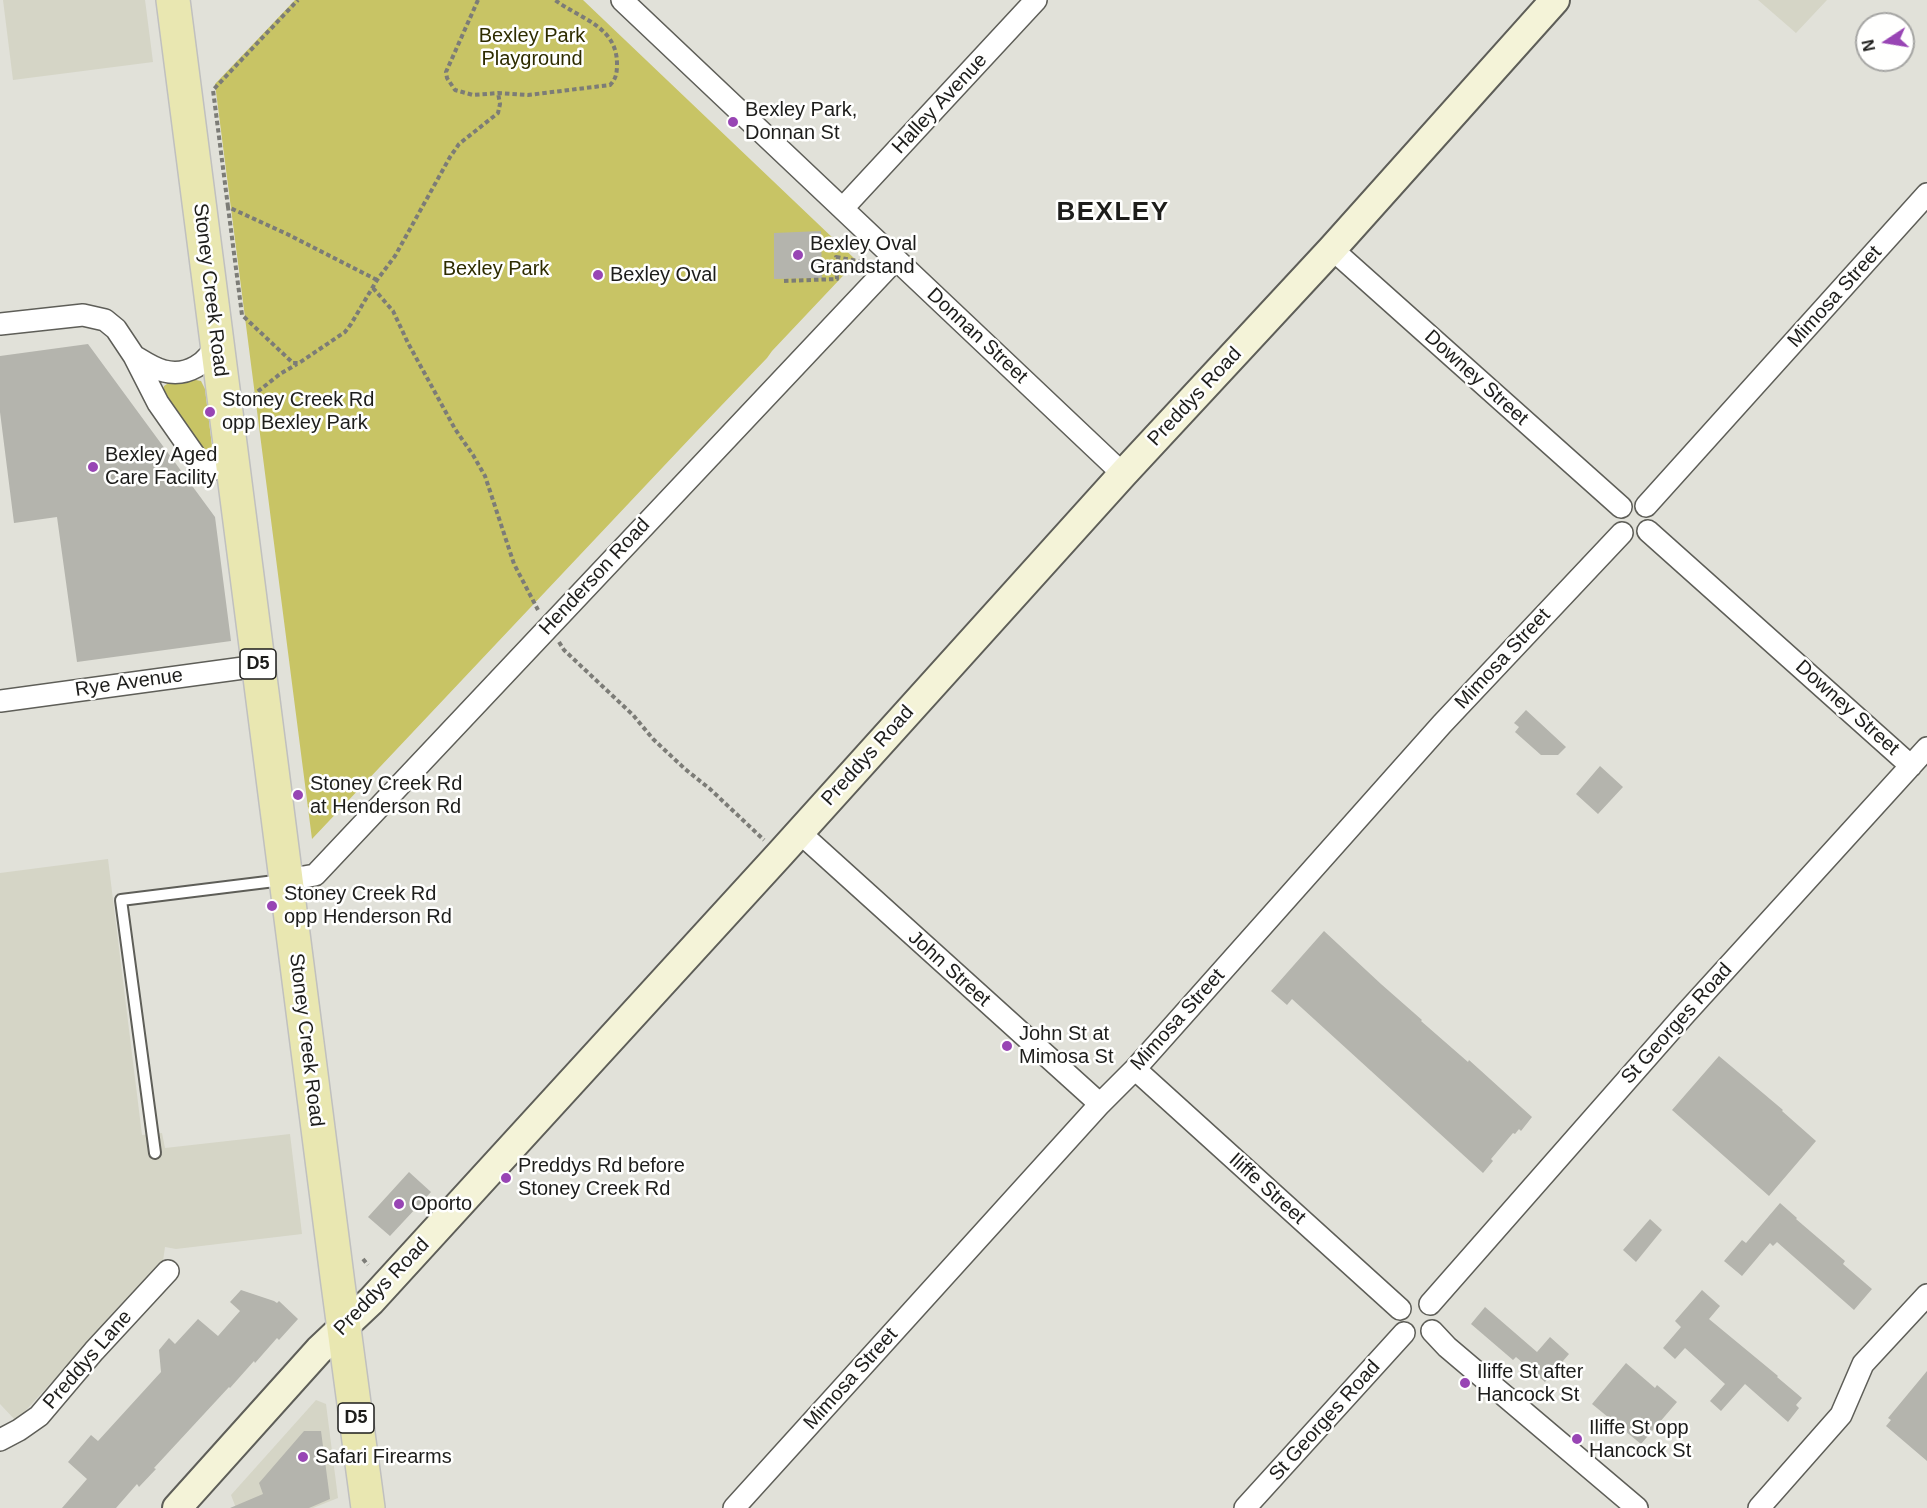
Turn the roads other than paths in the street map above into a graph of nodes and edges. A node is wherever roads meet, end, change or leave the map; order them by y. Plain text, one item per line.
1 (173, 0) edge
2 (622, 0) edge
3 (1036, 0) edge
4 (1555, 0) edge
5 (1927, 194) edge
6 (843, 208) junction
7 (1332, 249) junction
8 (896, 259) junction
9 (0, 324) edge
10 (217, 342) junction
11 (134, 356) junction
12 (233, 466) junction
13 (1124, 474) junction
14 (1646, 506) junction
15 (1621, 507) junction
16 (1648, 531) junction
17 (1622, 533) junction
18 (258, 666) junction
19 (0, 701) edge
20 (1927, 748) edge
21 (1911, 766) junction
22 (799, 832) junction
23 (286, 880) junction
24 (1135, 1069) junction
25 (1100, 1104) junction
26 (155, 1153) dead end
27 (168, 1271) dead end
28 (1927, 1295) edge
29 (1430, 1304) junction
30 (1400, 1309) junction
31 (343, 1328) junction
32 (1432, 1331) junction
33 (1404, 1333) junction
34 (0, 1440) edge
35 (177, 1508) edge
36 (368, 1508) edge
37 (734, 1508) edge
38 (1245, 1508) edge
39 (1637, 1508) edge
40 (1759, 1508) edge

1 - 10 main road, Stoney Creek Road / D5
2 - 6 street, Donnan Street
3 - 6 street, Halley Avenue
4 - 7 main road, Preddys Road
5 - 14 street, Mimosa Street
6 - 8 street, Donnan Street
7 - 13 main road, Preddys Road
7 - 15 street, Downey Street
8 - 13 street, Donnan Street
8 - 23 street, Henderson Road
9 - 11 street
10 - 11 street
10 - 12 main road, Stoney Creek Road / D5
11 - 12 street
12 - 18 main road, Stoney Creek Road / D5
13 - 22 main road, Preddys Road
14 - 15 street
14 - 16 street
15 - 17 street
16 - 17 street
16 - 21 street, Downey Street
17 - 24 street, Mimosa Street
18 - 19 street, Rye Avenue
18 - 23 main road, Stoney Creek Road / D5
20 - 21 street, St Georges Road
21 - 29 street, St Georges Road
22 - 25 street, John Street
22 - 31 main road, Preddys Road
23 - 26 lane
23 - 31 main road, Stoney Creek Road / D5
24 - 25 street, Mimosa Street
24 - 30 street, Iliffe Street
25 - 37 street, Mimosa Street
27 - 34 street, Preddys Lane
28 - 40 street
29 - 30 street
29 - 32 street
30 - 33 street
31 - 35 main road, Preddys Road
31 - 36 main road, Stoney Creek Road / D5
32 - 33 street
32 - 39 street
33 - 38 street, St Georges Road

